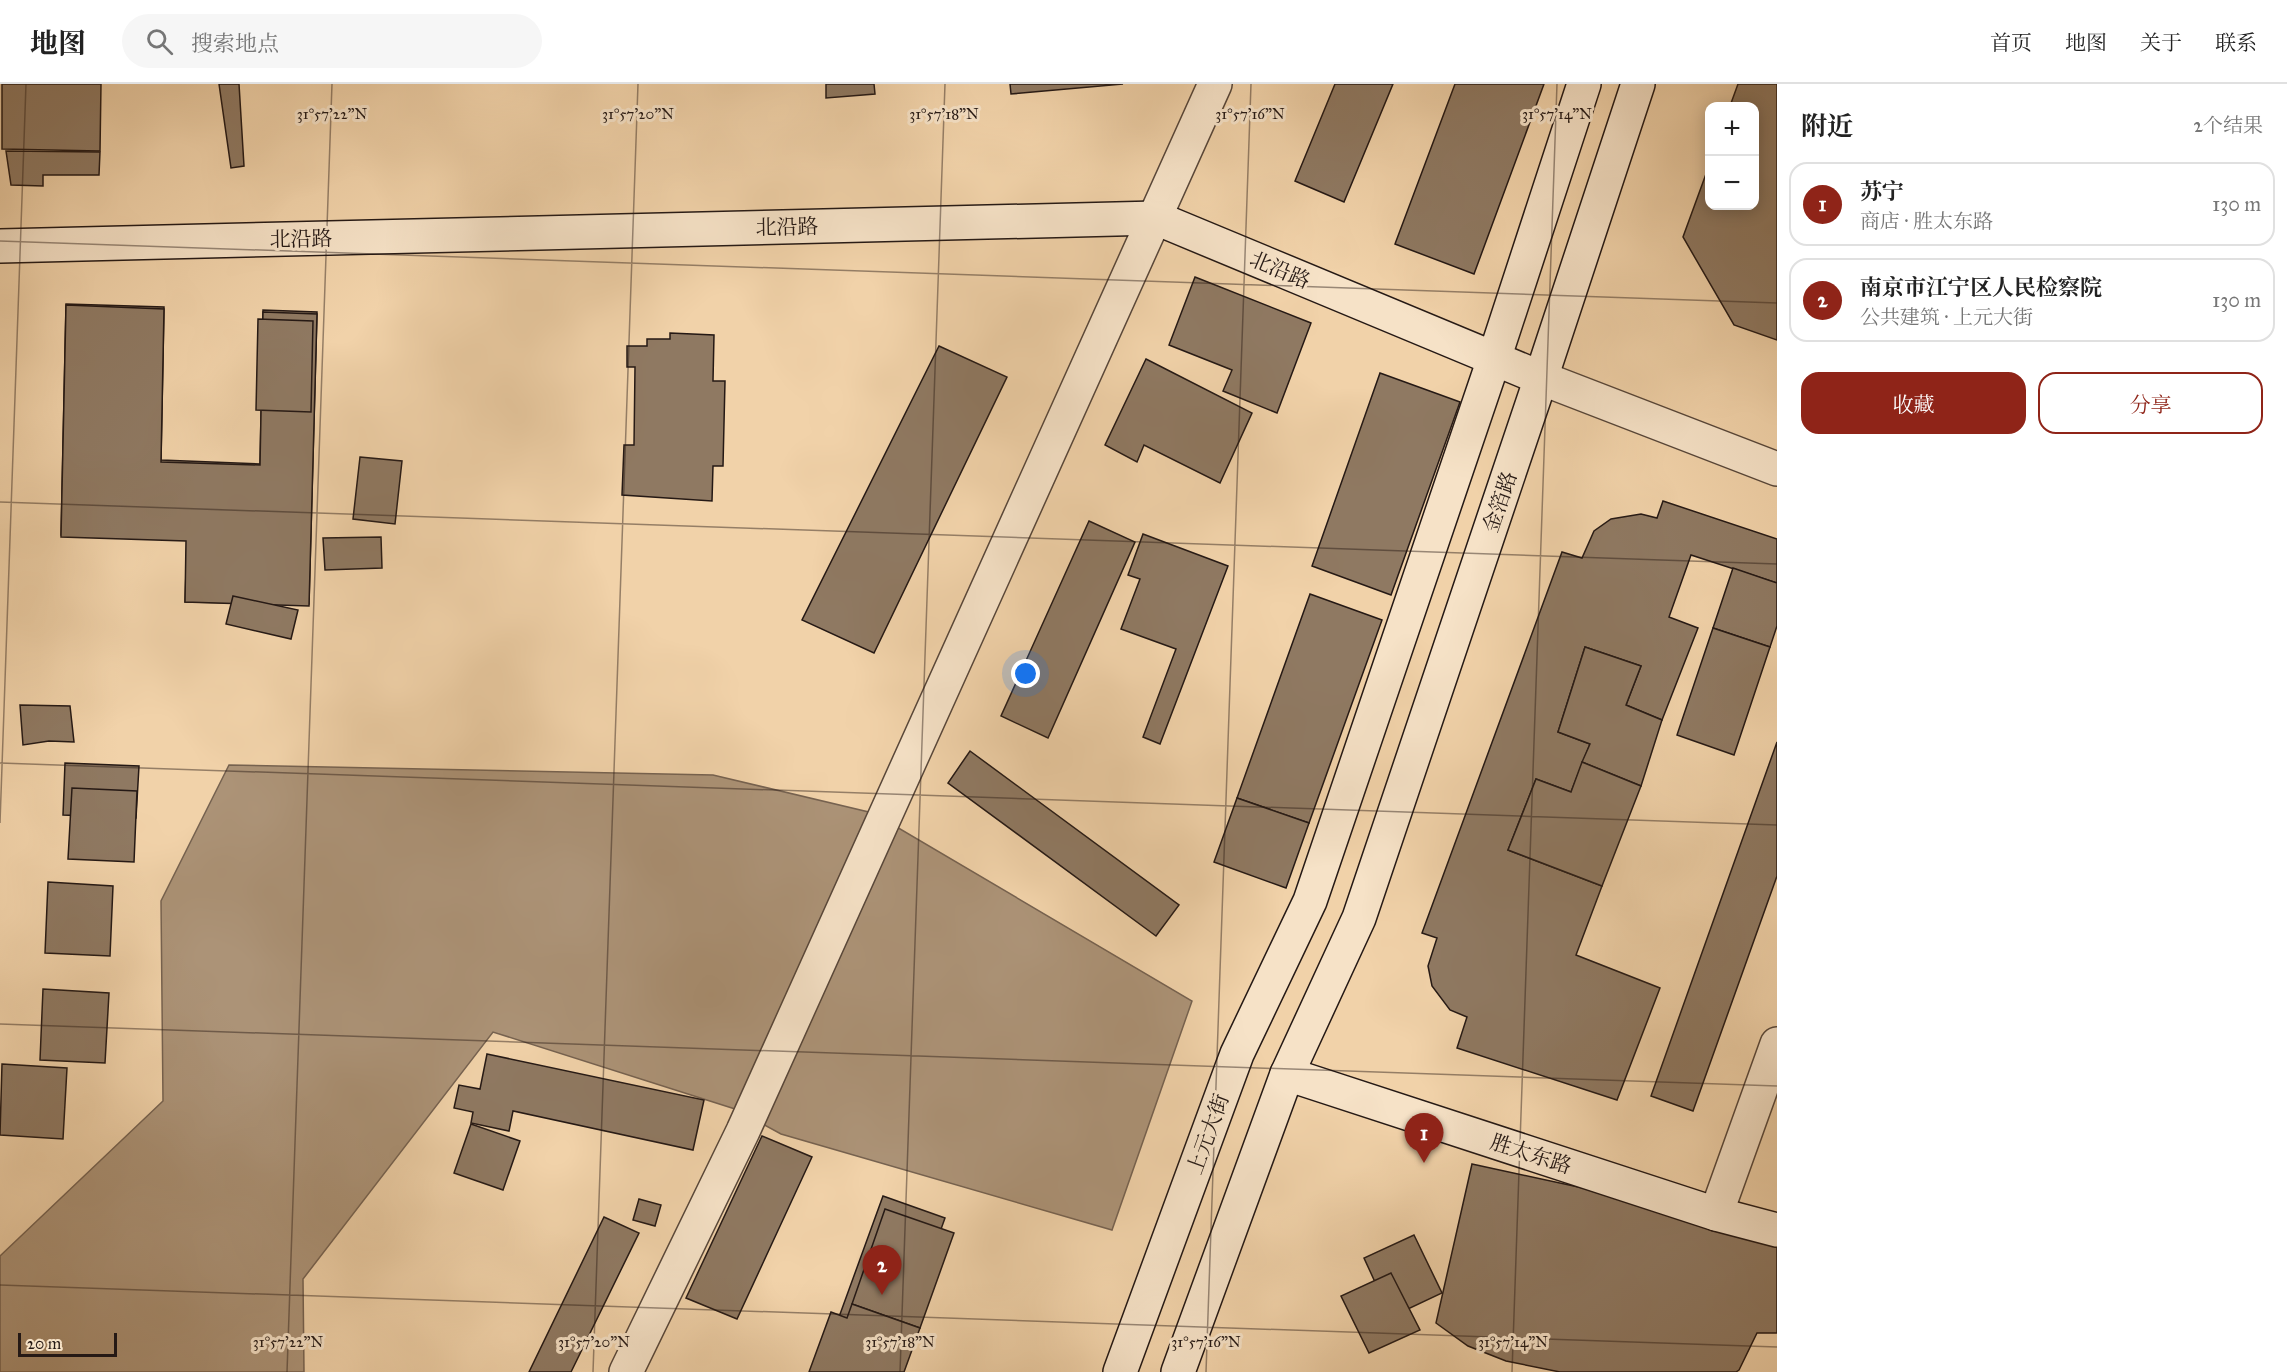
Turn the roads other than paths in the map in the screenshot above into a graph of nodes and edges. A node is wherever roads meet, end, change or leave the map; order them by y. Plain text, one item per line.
1 (1215, 84) edge
2 (1584, 84) edge
3 (1638, 84) edge
4 (1156, 218) junction
5 (0, 246) edge
6 (1494, 359) junction
7 (1541, 378) junction
8 (1777, 469) edge
9 (1777, 1044) edge
10 (1287, 1074) junction
11 (1716, 1214) junction
12 (1777, 1230) edge
13 (626, 1372) edge
14 (1120, 1372) edge
15 (1178, 1372) edge

1 - 4 main road
2 - 6 main road
3 - 7 main road, 金箔路
4 - 5 main road, 北沿路
4 - 6 main road, 北沿路
4 - 13 main road
6 - 7 main road, 北沿路
6 - 14 main road, 上元大街
7 - 8 main road, 北沿路
7 - 10 main road, 金箔路
9 - 11 main road
10 - 11 main road, 胜太东路
10 - 15 main road
11 - 12 main road, 胜太东路

